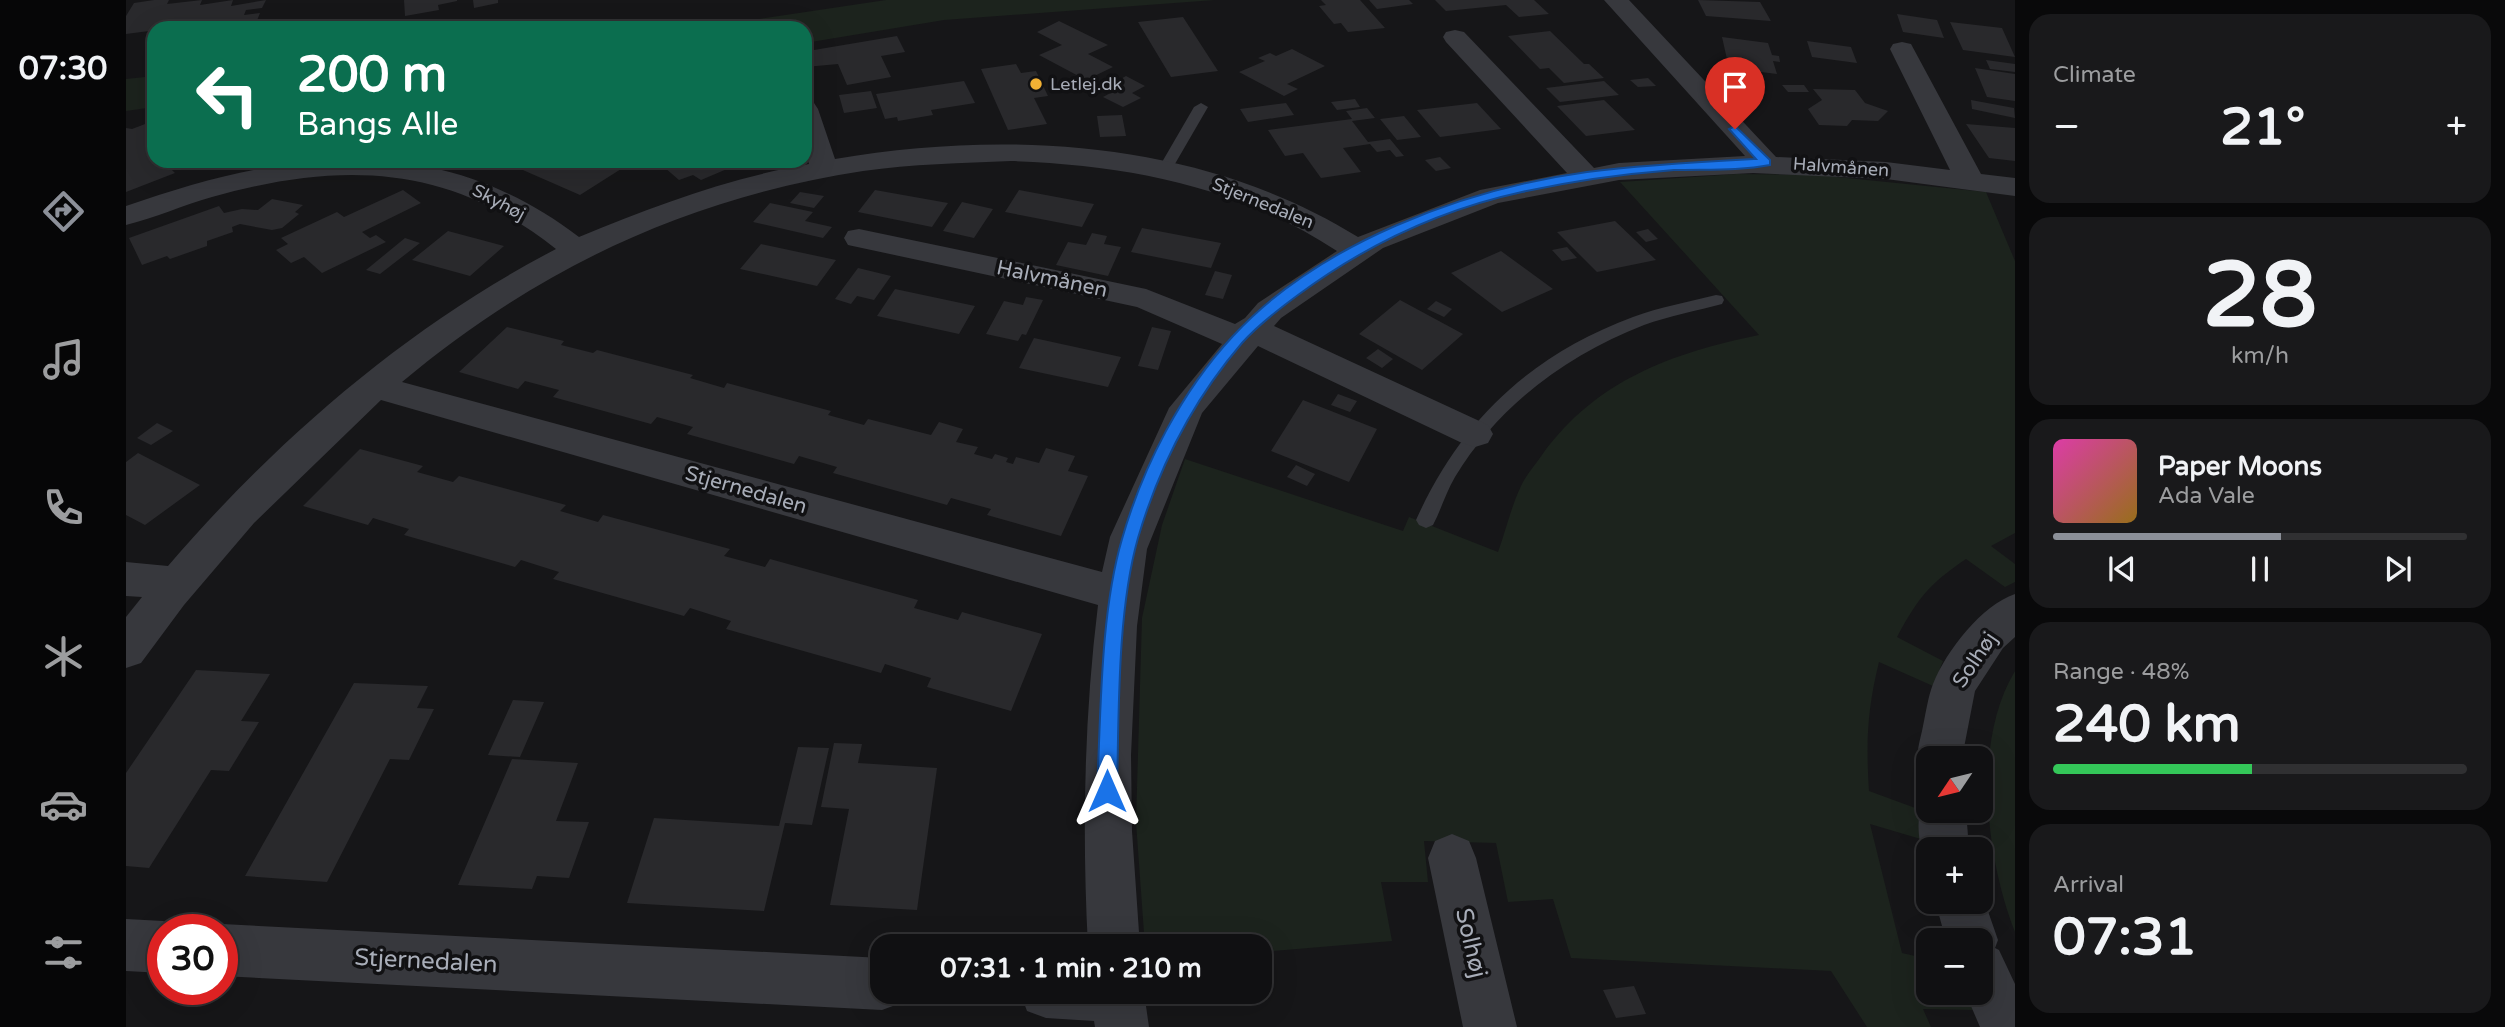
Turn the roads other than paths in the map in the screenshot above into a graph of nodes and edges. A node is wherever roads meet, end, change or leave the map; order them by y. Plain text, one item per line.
1 (1616, 0) edge
2 (1455, 37) dead end
3 (1902, 49) dead end
4 (1201, 107) dead end
5 (812, 130) edge
6 (1766, 162) junction
7 (824, 167) junction
8 (1165, 169) junction
9 (1586, 176) junction
10 (1969, 179) junction
11 (2015, 187) edge
12 (126, 216) edge
13 (859, 238) dead end
14 (1356, 249) junction
15 (576, 250) junction
16 (1716, 300) dead end
17 (1244, 333) junction
18 (373, 386) junction
19 (1475, 434) junction
20 (1426, 520) dead end
21 (126, 579) edge
22 (175, 583) junction
23 (1120, 594) junction
24 (2015, 611) edge
25 (126, 650) edge
26 (1942, 746) edge
27 (1452, 858) dead end
28 (1113, 934) edge
29 (126, 945) edge
30 (147, 946) edge
31 (238, 951) edge
32 (870, 983) edge
33 (1993, 995) edge
34 (1490, 1027) edge
35 (2007, 1027) edge

1 - 6 street
2 - 9 street
3 - 10 street
4 - 8 lane
5 - 7 street
6 - 9 street, Halvmånen
6 - 10 street, Halvmånen
7 - 8 street, Stjernedalen
7 - 15 street, Stjernedalen
8 - 14 street, Stjernedalen
9 - 14 street, Halvmånen
10 - 11 street, Halvmånen
12 - 15 street, Skyhøj
13 - 17 street, Halvmånen
14 - 17 street, Halvmånen
15 - 18 street, Stjernedalen
16 - 19 lane
17 - 19 street, Halvmånen
17 - 23 street, Halvmånen
18 - 22 street, Stjernedalen
18 - 23 street, Stjernedalen
19 - 20 lane
21 - 22 street
22 - 25 street, Stjernedalen
23 - 28 street, Halvmånen
24 - 26 street, Solhøj
27 - 34 street, Solhøj
29 - 30 street
31 - 32 street, Stjernedalen
33 - 35 street

